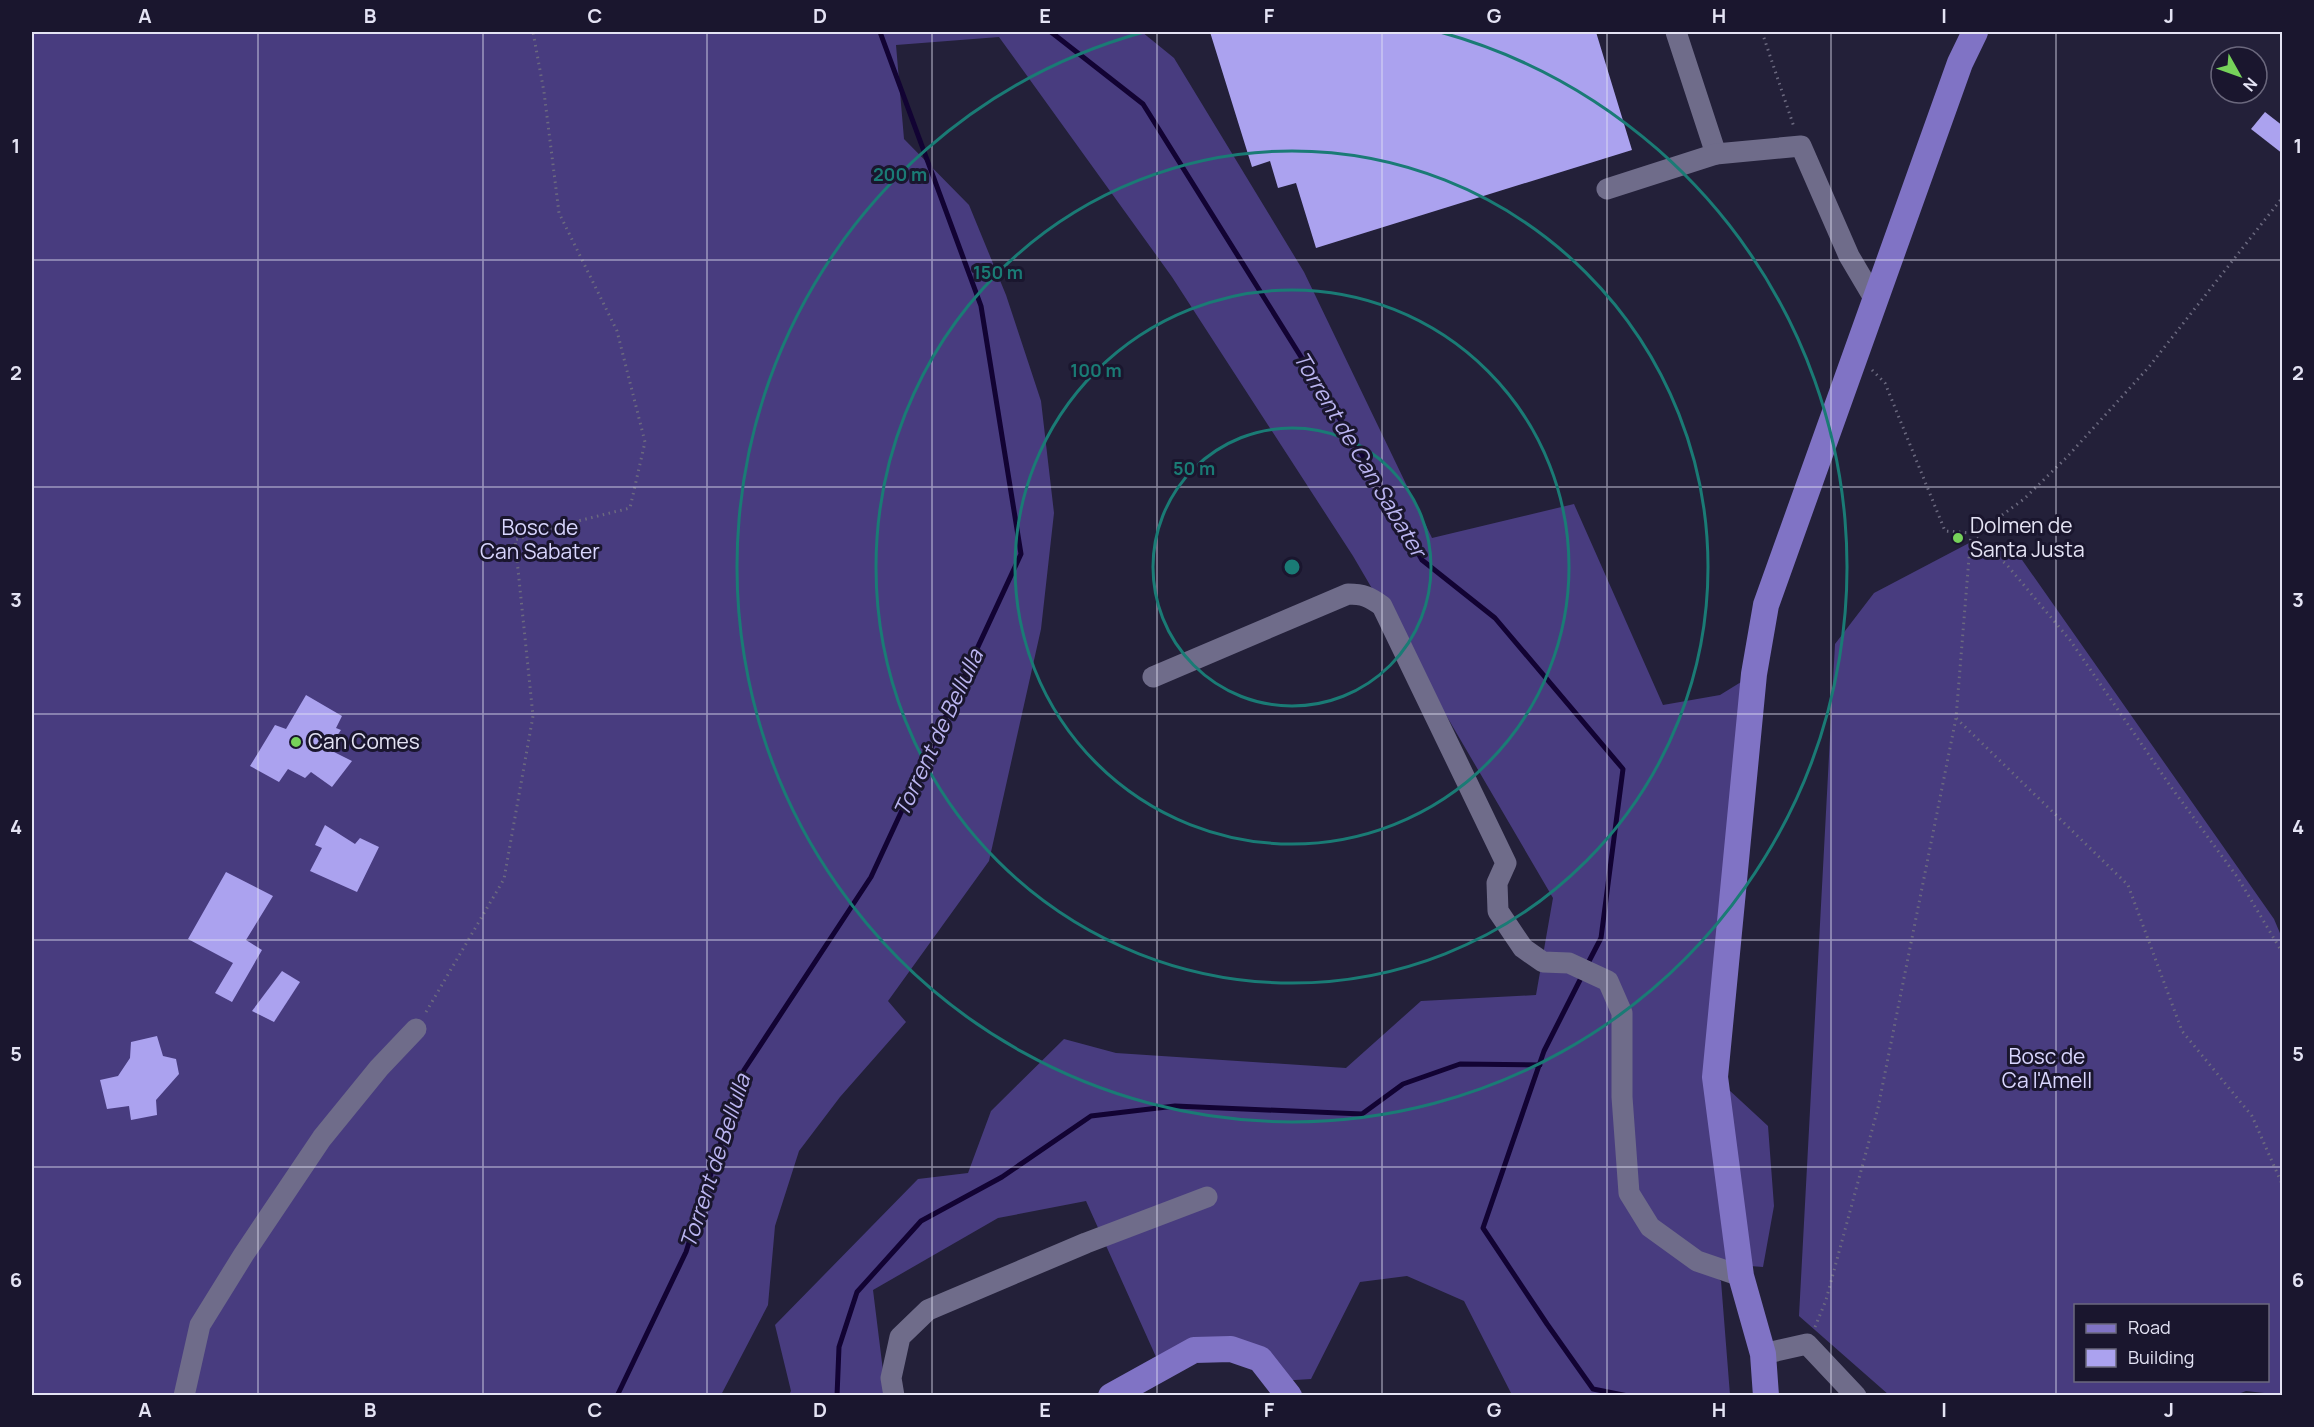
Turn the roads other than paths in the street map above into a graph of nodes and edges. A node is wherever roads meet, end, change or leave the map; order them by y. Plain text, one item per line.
1 (1676, 32) edge
2 (1975, 32) edge
3 (1716, 154) junction
4 (1607, 189) dead end
5 (1875, 300) junction
6 (1152, 678) dead end
7 (416, 1029) road end
8 (1207, 1197) dead end
9 (1742, 1276) junction
10 (1763, 1354) junction
11 (184, 1395) edge
12 (894, 1395) edge
13 (1112, 1395) edge
14 (1289, 1395) edge
15 (1766, 1395) edge
16 (1856, 1395) edge

1 - 3 street
2 - 5 main road
3 - 4 street
3 - 5 street
5 - 9 main road
6 - 9 street
7 - 11 street
8 - 12 street
9 - 10 main road
10 - 15 main road
10 - 16 street
13 - 14 main road

